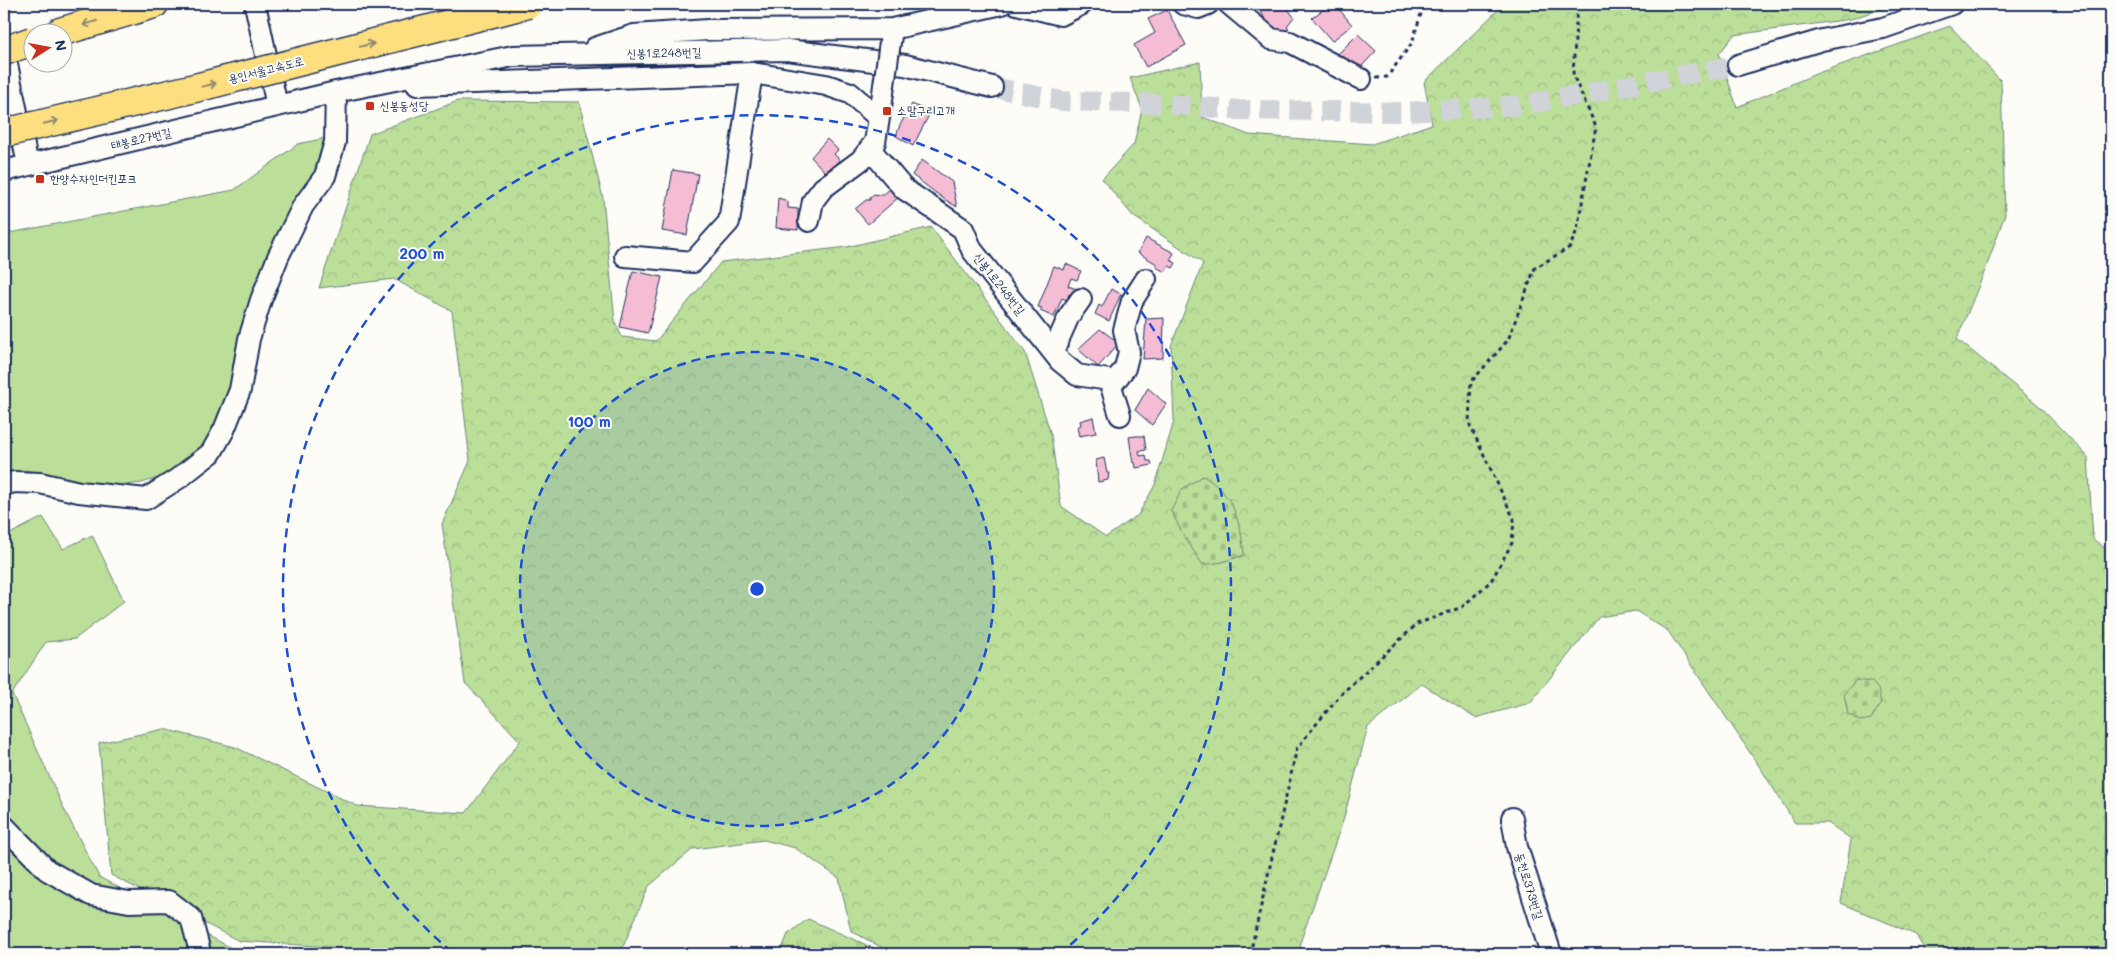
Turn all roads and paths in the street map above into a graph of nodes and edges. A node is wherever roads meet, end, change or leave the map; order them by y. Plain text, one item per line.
1 (154, 4) edge
2 (256, 4) edge
3 (528, 4) edge
4 (1002, 4) edge
5 (1017, 4) edge
6 (1082, 4) edge
7 (1183, 4) edge
8 (1208, 4) edge
9 (1229, 4) edge
10 (1424, 4) edge
11 (1577, 4) edge
12 (1952, 4) edge
13 (72, 28) edge
14 (892, 29) junction
15 (22, 44) edge
16 (4, 50) edge
17 (576, 55) junction
18 (1738, 65) tunnel mouth
19 (752, 72) junction
20 (1361, 79) joint
21 (360, 87) junction
22 (992, 87) tunnel mouth
23 (336, 92) junction
24 (277, 106) junction
25 (880, 109) junction
26 (4, 133) edge
27 (870, 149) junction
28 (28, 166) junction
29 (4, 171) edge
30 (808, 220) dead end
31 (625, 256) dead end
32 (1146, 279) dead end
33 (1080, 298) dead end
34 (1053, 352) junction
35 (1112, 381) junction
36 (1120, 415) dead end
37 (4, 485) edge
38 (1512, 818) dead end
39 (4, 826) edge
40 (199, 948) dead end
41 (1250, 954) edge
42 (1551, 954) edge

1 -> 13 highway
2 - 24 street
26 -> 3 highway, 용인서울고속도로, bridge
4 - 14 street
5 - 6 street
7 - 8 street
9 - 20 street
10 - 20 path
11 - 41 path
12 - 18 street
14 - 17 street
14 - 25 street, bridge
15 - 16 highway, bridge
16 - 28 street
17 - 21 street, 신봉1로248번길
17 - 22 street, 신봉1로248번길
19 - 21 street
19 - 25 street
19 - 31 street
21 - 23 street, 신봉1로248번길
23 - 24 street, 태봉로27번길
23 - 37 street
24 - 28 street, 태봉로27번길
25 - 27 street
27 - 30 street
27 - 34 street, 신봉1로248번길
28 - 29 street, 태봉로27번길
32 - 35 street
33 - 34 street
34 - 35 street, 신봉1로248번길
35 - 36 street
38 - 42 street, 동천로373번길
39 - 40 street

